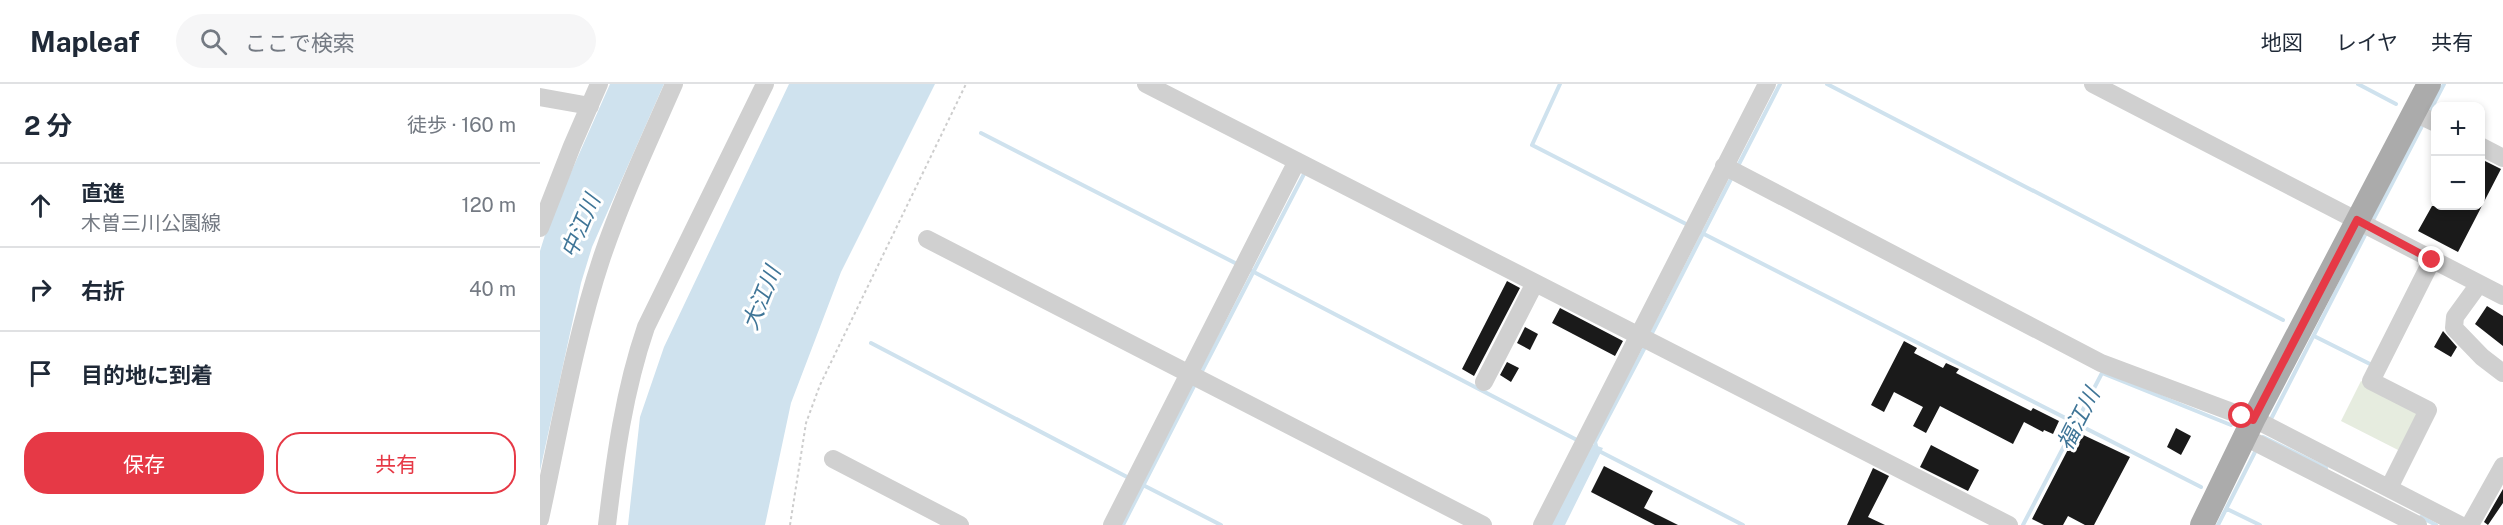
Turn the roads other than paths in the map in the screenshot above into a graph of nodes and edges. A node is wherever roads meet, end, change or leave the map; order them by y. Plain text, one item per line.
1 (599, 84) edge
2 (674, 84) edge
3 (765, 84) edge
4 (1146, 84) edge
5 (1767, 84) edge
6 (2093, 84) edge
7 (2429, 84) edge
8 (540, 97) edge
9 (590, 106) junction
10 (2425, 118) edge
11 (2485, 148) edge
12 (2503, 158) edge
13 (1297, 161) junction
14 (1724, 166) junction
15 (2357, 220) junction
16 (540, 228) edge
17 (927, 239) dead end
18 (2432, 260) junction
19 (1535, 283) junction
20 (2479, 284) junction
21 (2503, 296) edge
22 (1638, 336) junction
23 (1190, 373) junction
24 (2503, 373) edge
25 (1484, 382) dead end
26 (2249, 429) junction
27 (832, 459) dead end
28 (2503, 466) edge
29 (2389, 488) junction
30 (540, 519) edge
31 (606, 525) edge
32 (960, 525) edge
33 (1112, 525) edge
34 (1483, 525) edge
35 (1542, 525) edge
36 (2008, 525) edge
37 (2202, 525) edge
38 (2418, 525) edge
39 (2460, 525) edge
40 (2470, 525) edge

1 - 9 street
2 - 30 street
3 - 31 street
4 - 13 street
5 - 14 street
6 - 15 street
7 - 10 main road
8 - 9 street
9 - 16 street
10 - 15 main road
11 - 12 street
13 - 19 street
13 - 23 street
14 - 22 street
14 - 26 street
15 - 18 street
15 - 26 main road
17 - 23 street
18 - 20 street
18 - 29 street
19 - 22 street
19 - 25 street
20 - 21 street
20 - 24 street
22 - 35 street
22 - 36 street
23 - 33 street
23 - 34 street
26 - 29 street
26 - 37 main road
26 - 38 street
27 - 32 street
28 - 40 street
29 - 39 street

